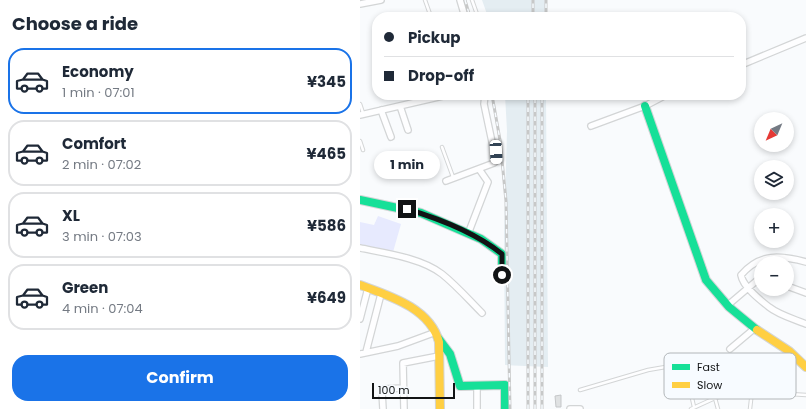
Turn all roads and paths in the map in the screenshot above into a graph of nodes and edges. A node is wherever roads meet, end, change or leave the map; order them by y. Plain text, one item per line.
1 (381, 0) edge
2 (426, 0) edge
3 (460, 0) edge
4 (472, 0) edge
5 (360, 4) edge
6 (430, 12) edge
7 (464, 12) edge
8 (476, 12) edge
9 (806, 38) edge
10 (746, 62) edge
11 (426, 100) edge
12 (484, 100) edge
13 (656, 100) edge
14 (360, 104) edge
15 (400, 106) junction
16 (645, 106) junction
17 (381, 110) junction
18 (362, 114) edge
19 (591, 126) dead end
20 (408, 130) dead end
21 (391, 137) dead end
22 (360, 141) edge
23 (442, 147) dead end
24 (363, 150) dead end
25 (478, 169) junction
26 (453, 178) junction
27 (446, 181) dead end
28 (360, 200) edge
29 (468, 234) junction
30 (360, 248) edge
31 (806, 262) edge
32 (502, 275) dead end
33 (754, 282) edge
34 (364, 287) edge
35 (748, 287) junction
36 (794, 288) edge
37 (806, 292) edge
38 (381, 294) junction
39 (728, 305) junction
40 (482, 313) dead end
41 (360, 319) edge
42 (806, 324) edge
43 (754, 328) junction
44 (437, 335) junction
45 (730, 349) dead end
46 (363, 353) edge
47 (792, 353) edge
48 (796, 355) edge
49 (439, 356) junction
50 (664, 367) edge
51 (806, 367) edge
52 (477, 387) junction
53 (403, 388) junction
54 (580, 390) dead end
55 (796, 394) edge
56 (806, 395) edge
57 (713, 399) edge
58 (715, 399) edge
59 (751, 399) edge
60 (692, 408) edge
61 (383, 409) edge
62 (404, 409) edge
63 (440, 409) edge
64 (477, 409) edge
65 (504, 409) edge
66 (570, 409) edge
67 (580, 409) edge
68 (718, 409) edge
69 (750, 409) edge

1 - 5 street
2 - 6 lane
3 - 7 street
4 - 8 lane
9 - 10 street
11 - 15 street
12 - 25 street
13 - 16 street
14 - 18 lane
15 - 17 street
15 - 20 street
16 - 19 street
16 - 39 street
17 - 18 street
17 - 21 street
22 - 24 lane
23 - 26 lane
25 - 26 street
25 - 29 street
26 - 27 street
28 - 29 street
29 - 32 street
30 - 40 street
31 - 35 street
33 - 35 street
34 - 38 street
34 - 41 street
35 - 39 street
35 - 42 street
36 - 37 street
38 - 44 street
38 - 46 street
39 - 43 street
43 - 45 street
43 - 47 street
44 - 46 street
44 - 49 street
44 - 52 street
48 - 51 street
49 - 53 street
49 - 63 street
50 - 54 lane
52 - 64 street
52 - 65 street
53 - 61 street
53 - 62 street
55 - 56 lane
57 - 60 lane
58 - 68 lane
59 - 69 lane
66 - 67 street

